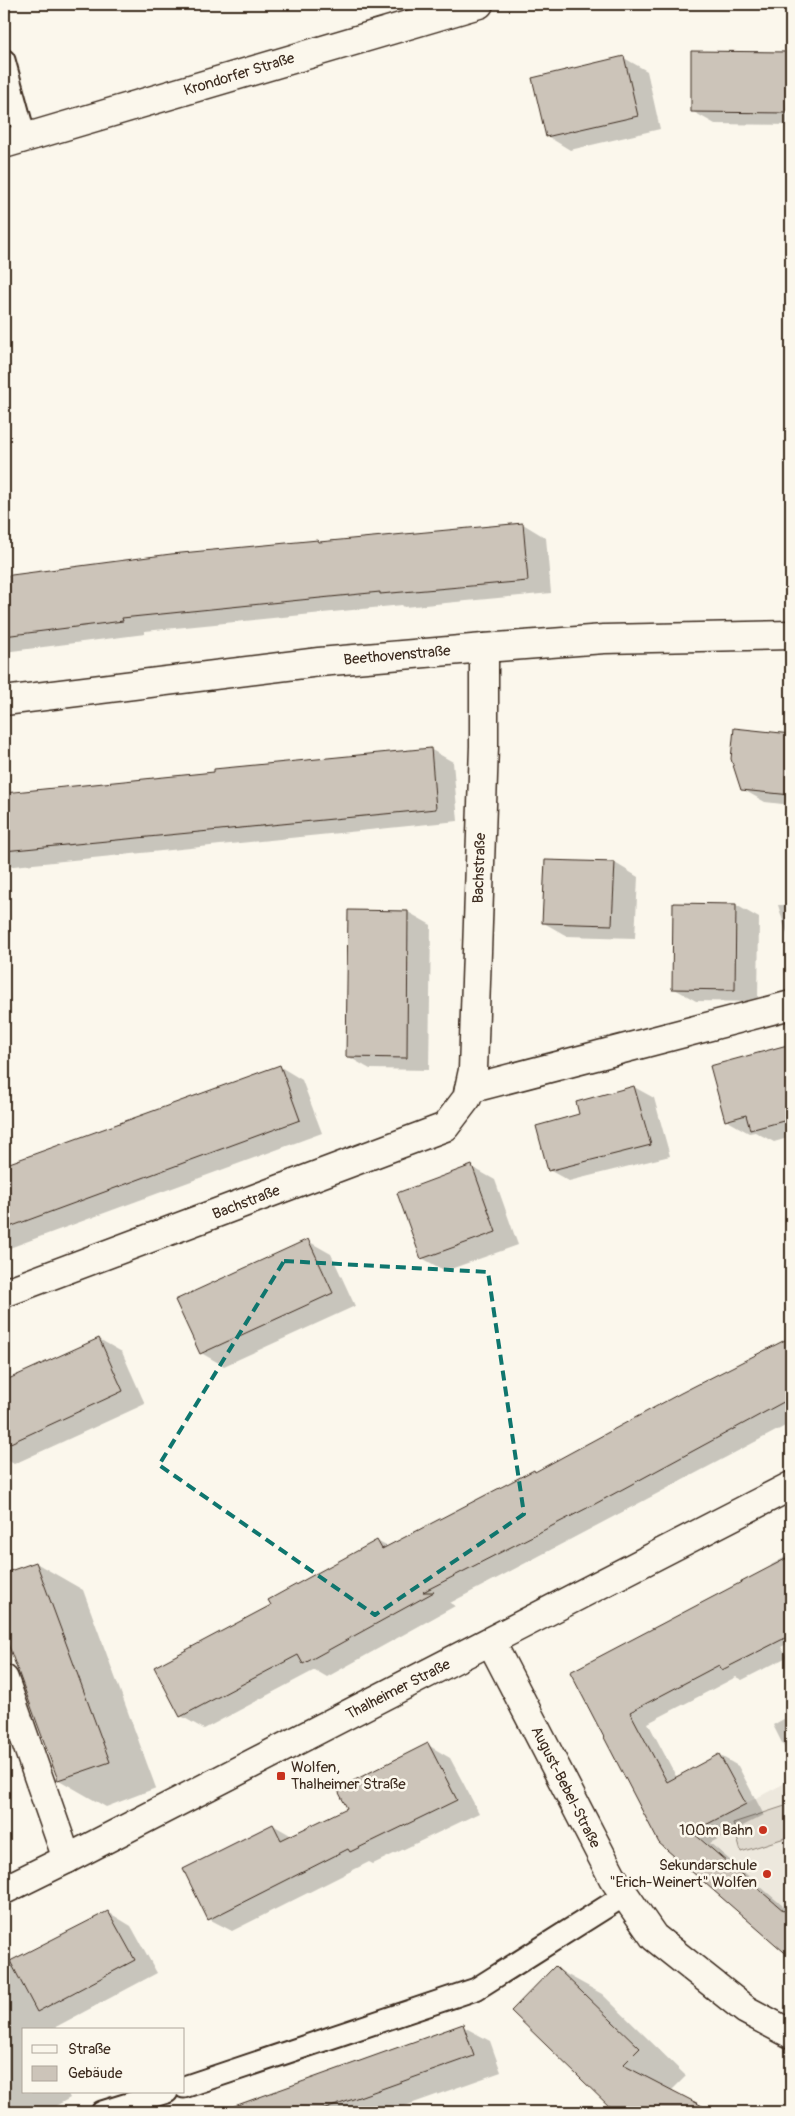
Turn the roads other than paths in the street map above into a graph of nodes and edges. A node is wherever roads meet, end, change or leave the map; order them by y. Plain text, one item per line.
1 (476, 4) edge
2 (4, 60) edge
3 (14, 141) edge
4 (791, 635) edge
5 (484, 648) junction
6 (4, 700) edge
7 (791, 1005) edge
8 (468, 1089) junction
9 (4, 1293) edge
10 (791, 1486) edge
11 (491, 1642) junction
12 (4, 1679) edge
13 (67, 1859) junction
14 (4, 1890) edge
15 (625, 1895) junction
16 (791, 2034) edge
17 (185, 2087) edge
18 (160, 2094) edge
19 (102, 2112) edge

1 - 3 street, Krondorfer Straße
2 - 3 lane
4 - 5 street, Beethovenstraße
5 - 6 street, Beethovenstraße
5 - 8 street, Bachstraße
7 - 8 street
8 - 9 street, Bachstraße
10 - 11 street, Thalheimer Straße
11 - 13 street, Thalheimer Straße
11 - 15 street, August-Bebel-Straße
12 - 13 street
13 - 14 street, Thalheimer Straße
15 - 16 street, August-Bebel-Straße
15 - 17 lane
18 - 19 lane

